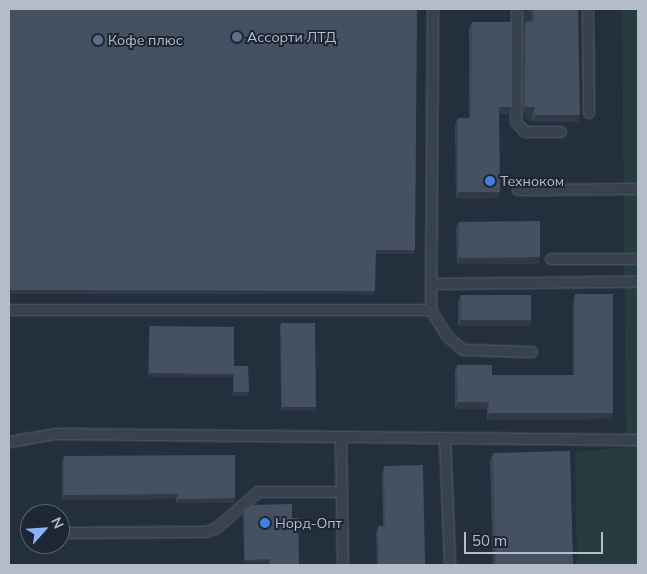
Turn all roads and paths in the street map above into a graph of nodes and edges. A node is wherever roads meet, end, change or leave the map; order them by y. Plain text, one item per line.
1 (433, 9) edge
2 (516, 9) edge
3 (588, 9) edge
4 (589, 113) dead end
5 (561, 132) dead end
6 (638, 189) edge
7 (518, 190) dead end
8 (551, 259) dead end
9 (638, 259) edge
10 (638, 282) edge
11 (431, 284) junction
12 (9, 310) edge
13 (431, 310) junction
14 (532, 352) dead end
15 (340, 437) junction
16 (445, 438) junction
17 (638, 440) edge
18 (9, 442) edge
19 (342, 492) junction
20 (70, 533) edge
21 (343, 565) edge
22 (450, 565) edge

1 - 11 lane
2 - 5 lane
3 - 4 lane
6 - 7 lane
8 - 9 lane
10 - 11 lane
11 - 13 lane
12 - 13 lane
13 - 14 lane
15 - 16 lane
15 - 18 lane
15 - 19 lane
16 - 17 lane
16 - 22 lane
19 - 20 lane
19 - 21 lane

